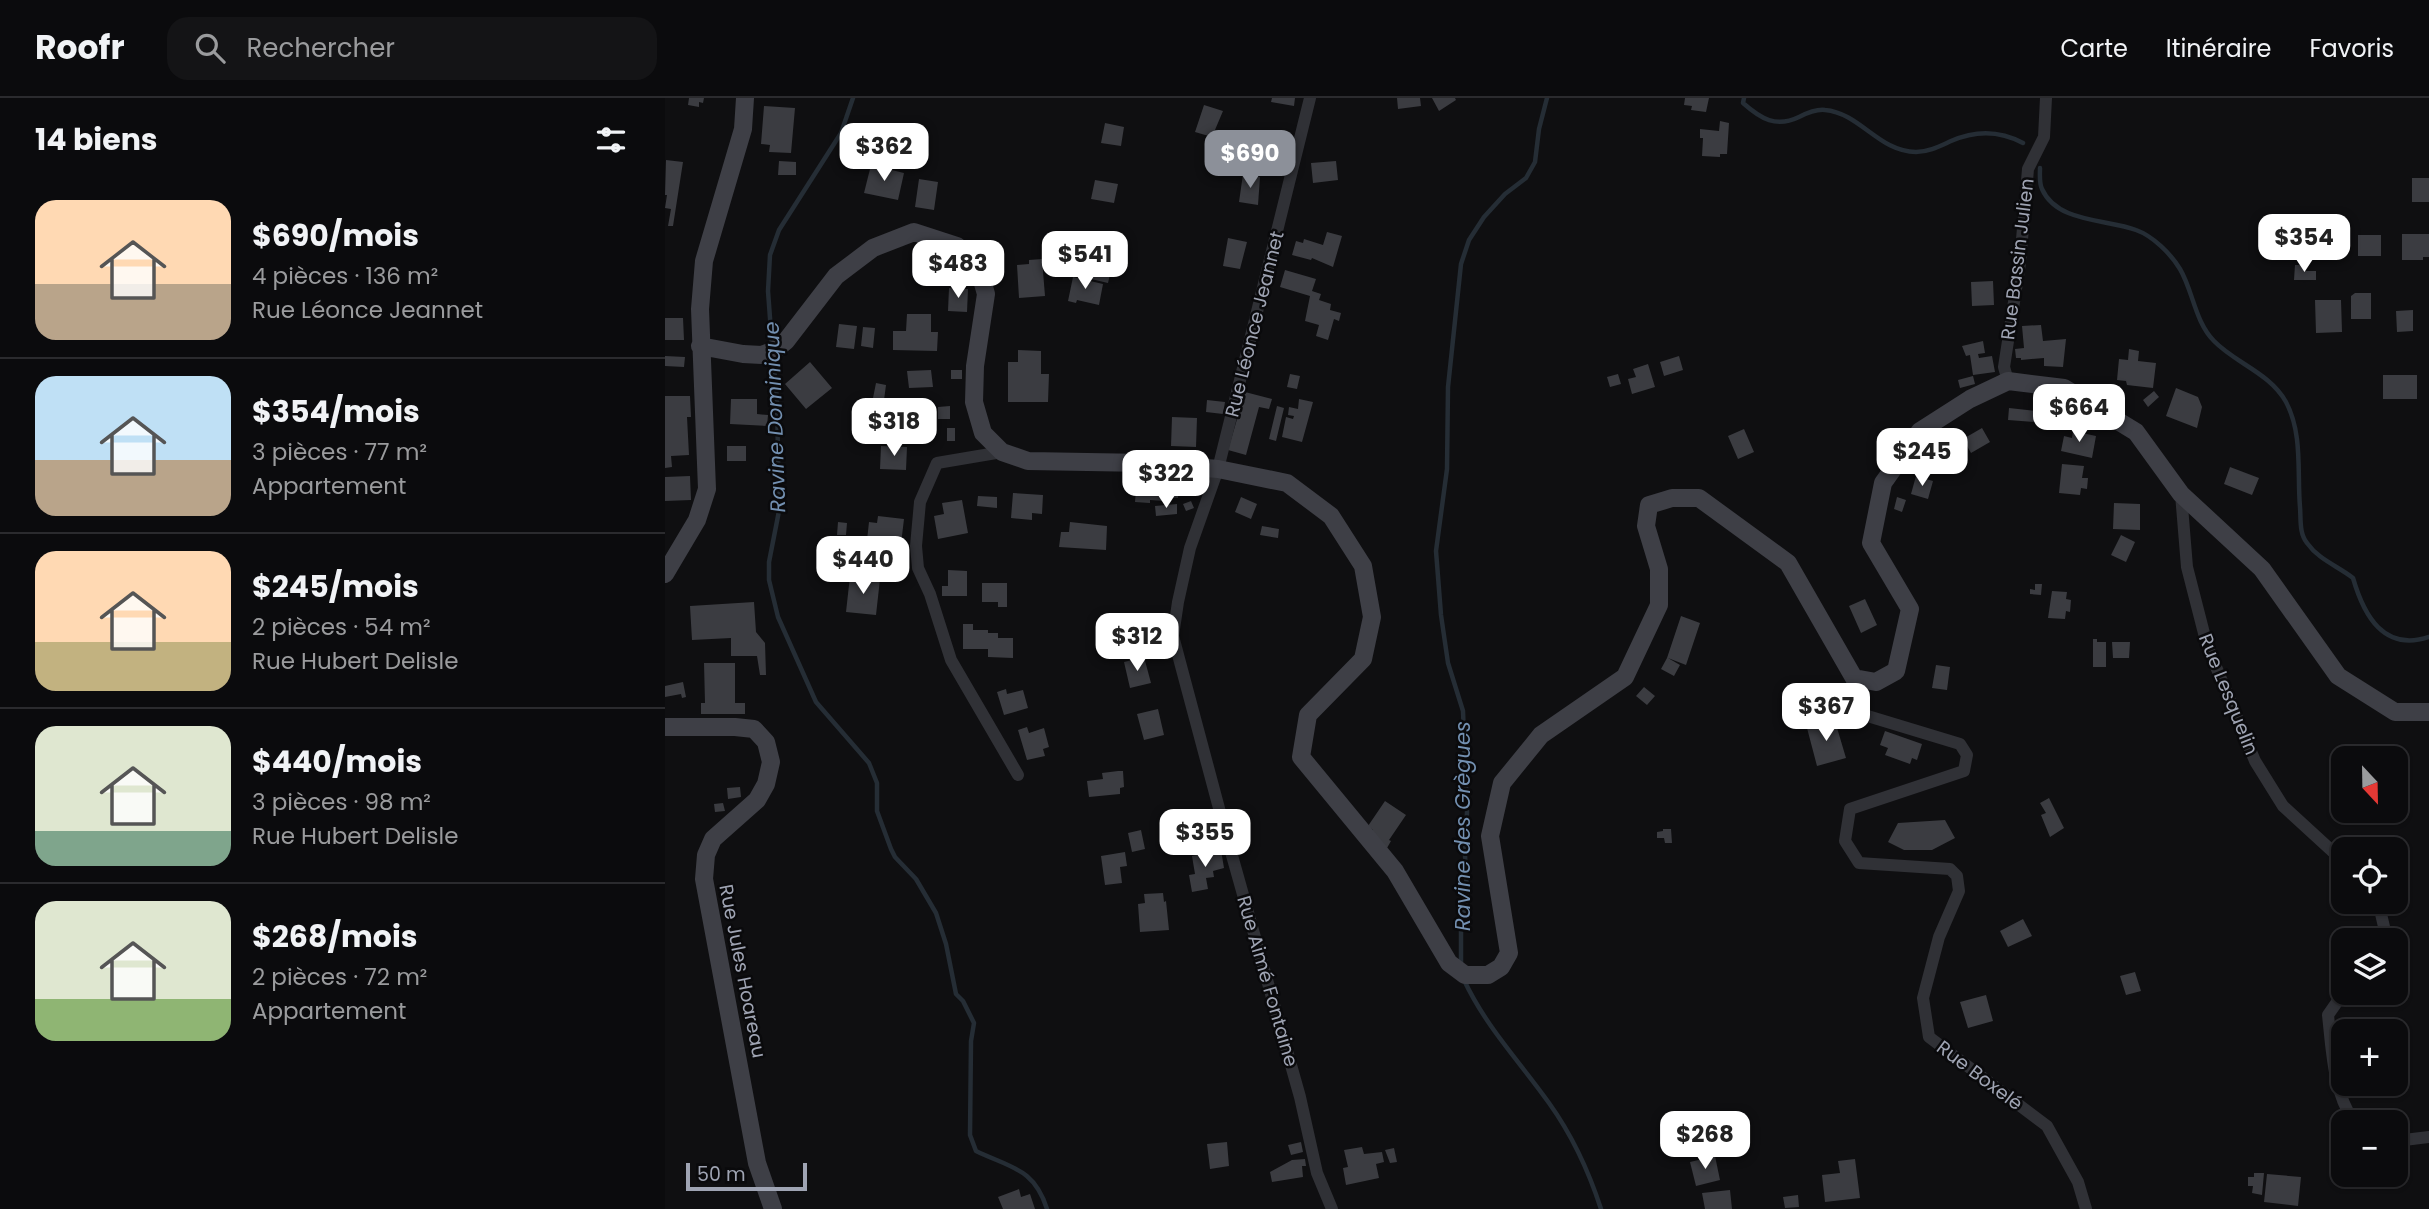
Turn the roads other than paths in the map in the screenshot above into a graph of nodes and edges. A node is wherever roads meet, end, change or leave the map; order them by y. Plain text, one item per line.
1 (745, 98) edge
2 (1310, 98) edge
3 (2046, 98) edge
4 (700, 346) junction
5 (2008, 381) junction
6 (1002, 452) junction
7 (1217, 469) junction
8 (2181, 494) junction
9 (665, 575) edge
10 (1854, 678) junction
11 (2429, 712) edge
12 (665, 727) edge
13 (1018, 775) dead end
14 (2331, 850) edge
15 (2335, 1005) edge
16 (2346, 1110) edge
17 (2429, 1137) edge
18 (2408, 1140) edge
19 (773, 1209) edge
20 (1332, 1209) edge
21 (2086, 1209) edge

1 - 4 main road
2 - 7 street, Rue Léonce Jeannet
3 - 5 street, Rue Bassin Julien
4 - 6 main road
4 - 9 main road
5 - 8 main road
5 - 10 main road
6 - 7 main road
6 - 13 street
7 - 10 main road
7 - 20 street, Rue Aimé Fontaine
8 - 11 main road
8 - 14 street, Rue Lesquelin
10 - 21 street, Rue Boxelé
12 - 19 main road, Rue Jules Hoareau
15 - 16 street
17 - 18 street

